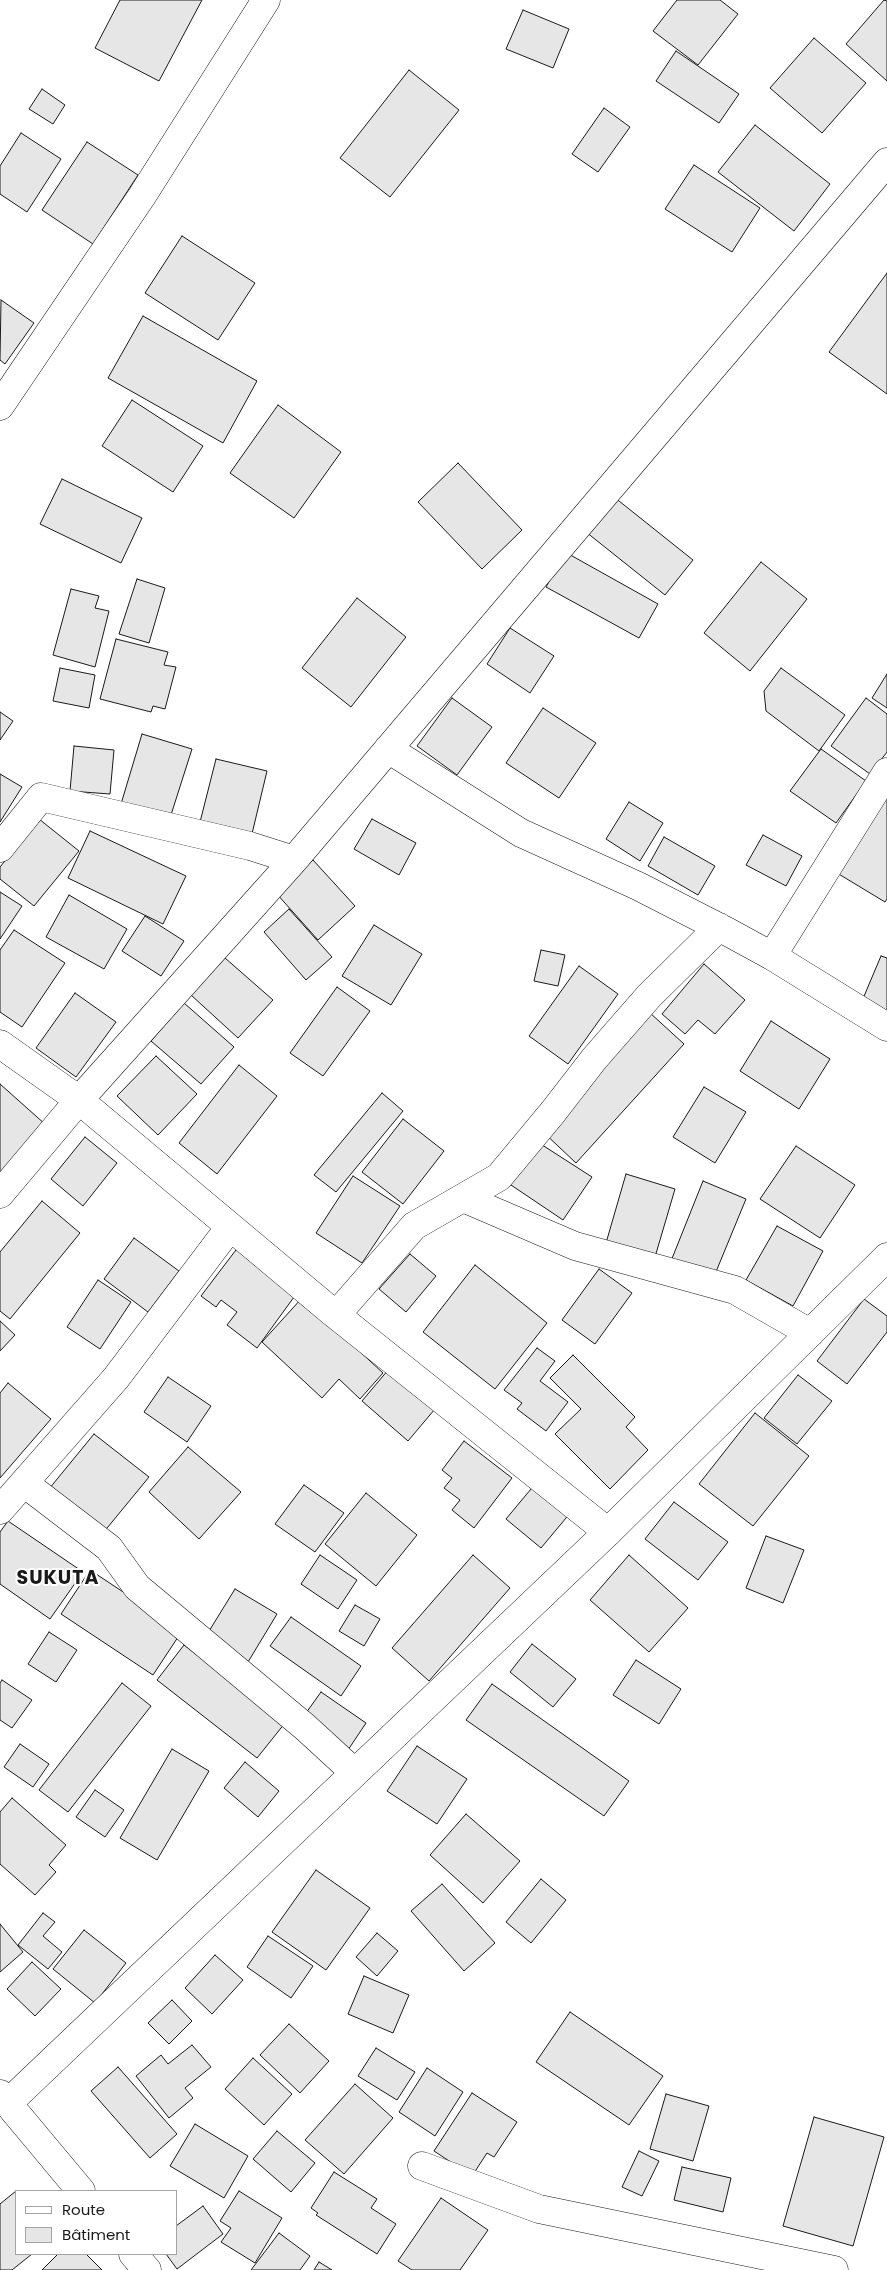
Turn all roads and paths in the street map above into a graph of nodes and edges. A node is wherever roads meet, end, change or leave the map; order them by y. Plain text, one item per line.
1 (266, 0) edge
2 (887, 162) edge
3 (0, 406) edge
4 (388, 749) junction
5 (887, 772) edge
6 (0, 848) edge
7 (294, 860) junction
8 (719, 927) junction
9 (772, 956) junction
10 (887, 1027) edge
11 (0, 1044) edge
12 (79, 1100) junction
13 (0, 1194) edge
14 (463, 1198) junction
15 (230, 1226) junction
16 (887, 1257) edge
17 (336, 1315) junction
18 (810, 1333) junction
19 (24, 1483) junction
20 (0, 1510) edge
21 (608, 1532) junction
22 (354, 1772) junction
23 (4, 2099) edge
24 (422, 2166) dead end
25 (80, 2190) edge
26 (134, 2255) edge
27 (147, 2270) edge
28 (834, 2270) edge

1 - 3 street
2 - 4 street
4 - 7 street
4 - 8 street
5 - 9 street
6 - 7 street
7 - 12 street
8 - 9 street
8 - 14 street
9 - 10 street
11 - 12 street
12 - 13 street
12 - 15 street
14 - 17 street
14 - 18 street
15 - 17 street
15 - 19 street
16 - 18 street
17 - 21 street
18 - 21 street
19 - 20 street
19 - 22 street
21 - 22 street
22 - 23 street
23 - 25 street
24 - 28 street
26 - 27 street

